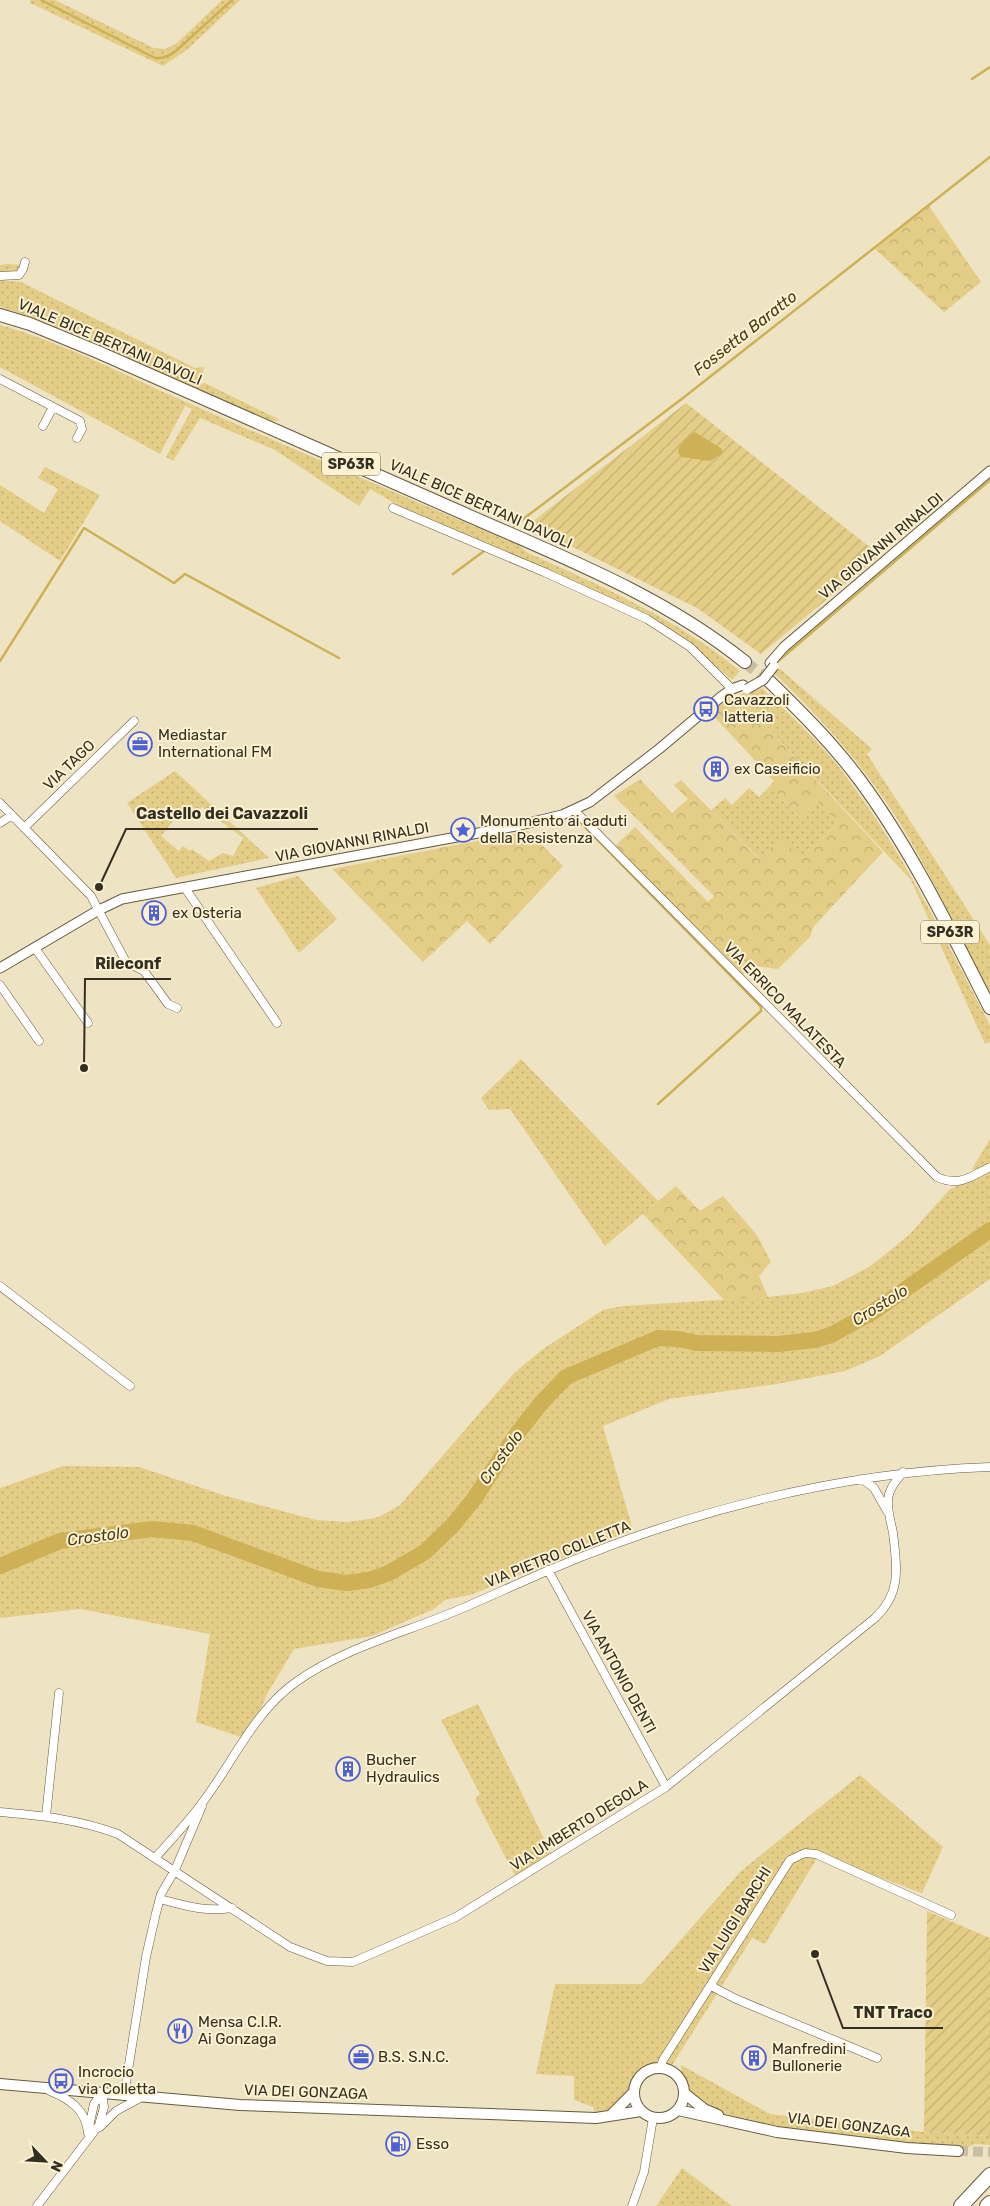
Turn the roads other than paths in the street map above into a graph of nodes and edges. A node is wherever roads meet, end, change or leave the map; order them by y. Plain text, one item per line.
1 (26, 262) dead end
2 (0, 276) edge
3 (0, 315) edge
4 (0, 379) edge
5 (53, 407) junction
6 (43, 426) dead end
7 (77, 438) dead end
8 (990, 471) edge
9 (393, 508) dead end
10 (745, 662) tunnel mouth
11 (769, 680) tunnel mouth
12 (745, 687) junction
13 (732, 689) junction
14 (722, 696) junction
15 (134, 721) dead end
16 (0, 803) edge
17 (575, 811) junction
18 (12, 815) junction
19 (0, 823) edge
20 (24, 828) junction
21 (185, 888) junction
22 (97, 911) junction
23 (36, 948) junction
24 (0, 968) edge
25 (0, 985) edge
26 (178, 1008) dead end
27 (990, 1008) edge
28 (88, 1023) dead end
29 (278, 1023) dead end
30 (39, 1041) dead end
31 (990, 1168) edge
32 (0, 1286) edge
33 (130, 1386) dead end
34 (990, 1467) edge
35 (903, 1472) junction
36 (862, 1479) junction
37 (890, 1518) junction
38 (548, 1570) junction
39 (59, 1693) dead end
40 (666, 1787) junction
41 (205, 1799) junction
42 (0, 1812) edge
43 (46, 1816) junction
44 (155, 1858) junction
45 (175, 1870) junction
46 (160, 1899) junction
47 (232, 1908) junction
48 (951, 1915) dead end
49 (711, 1986) junction
50 (877, 2058) dead end
51 (660, 2068) junction
52 (0, 2084) edge
53 (36, 2086) junction
54 (634, 2092) junction
55 (684, 2093) junction
56 (102, 2094) junction
57 (124, 2096) junction
58 (140, 2098) junction
59 (678, 2110) junction
60 (641, 2111) junction
61 (611, 2115) junction
62 (653, 2118) junction
63 (738, 2122) junction
64 (88, 2133) junction
65 (85, 2143) junction
66 (958, 2151) tunnel mouth
67 (990, 2175) edge
68 (990, 2203) edge
69 (37, 2206) edge
70 (632, 2206) edge
71 (960, 2206) edge
72 (987, 2206) edge

1 - 2 street
3 - 10 highway, VIALE BICE BERTANI DAVOLI / SP63R
4 - 5 street
5 - 6 street
5 - 7 street
8 - 12 street, VIA GIOVANNI RINALDI
9 - 13 street
11 - 27 highway, SP63R
12 - 13 street, VIA GIOVANNI RINALDI
12 - 14 street, VIA GIOVANNI RINALDI
13 - 14 street, VIA GIOVANNI RINALDI
14 - 17 street, VIA GIOVANNI RINALDI
15 - 20 street, VIA TAGO
16 - 18 street
17 - 21 street, VIA GIOVANNI RINALDI
17 - 31 street, VIA ERRICO MALATESTA
18 - 19 street
18 - 20 street
20 - 22 street
21 - 22 street, VIA GIOVANNI RINALDI
21 - 29 street
22 - 23 street, VIA GIOVANNI RINALDI
22 - 26 street
23 - 24 street, VIA GIOVANNI RINALDI
23 - 28 street
25 - 30 street
32 - 33 street
34 - 35 street, VIA PIETRO COLLETTA
35 - 36 street, VIA PIETRO COLLETTA
35 - 37 street, VIA UMBERTO DEGOLA
36 - 37 street, VIA UMBERTO DEGOLA
36 - 38 street, VIA PIETRO COLLETTA
37 - 40 street, VIA UMBERTO DEGOLA
38 - 40 street, VIA ANTONIO DENTI
38 - 41 street, VIA PIETRO COLLETTA
39 - 43 street
40 - 47 street, VIA UMBERTO DEGOLA
41 - 44 street, VIA PIETRO COLLETTA
41 - 45 street, VIA PIETRO COLLETTA
42 - 43 street, VIA UMBERTO DEGOLA
43 - 44 street, VIA UMBERTO DEGOLA
44 - 45 street, VIA UMBERTO DEGOLA
45 - 46 street, VIA PIETRO COLLETTA
45 - 47 street, VIA UMBERTO DEGOLA
46 - 47 street
46 - 57 street, VIA PIETRO COLLETTA
48 - 49 street, VIA LUIGI BARCHI
49 - 50 street
49 - 51 street, VIA LUIGI BARCHI
51 - 54 main road
51 - 55 main road, VIA DEI GONZAGA
52 - 53 main road, VIA DEI GONZAGA
53 - 56 main road, VIA DEI GONZAGA
53 - 64 street
54 - 60 main road
54 - 61 main road
55 - 59 main road
55 - 63 main road, VIA DEI GONZAGA
56 - 57 main road, VIA DEI GONZAGA
56 - 64 street
56 - 65 street
57 - 58 main road, VIA DEI GONZAGA
58 - 61 main road, VIA DEI GONZAGA
58 - 65 street
59 - 62 main road
59 - 63 main road, VIA DEI GONZAGA
60 - 61 main road, VIA DEI GONZAGA
60 - 62 main road
62 - 70 street
63 - 66 main road, VIA DEI GONZAGA
64 - 65 street
65 - 69 street
67 - 71 highway
68 - 72 highway

